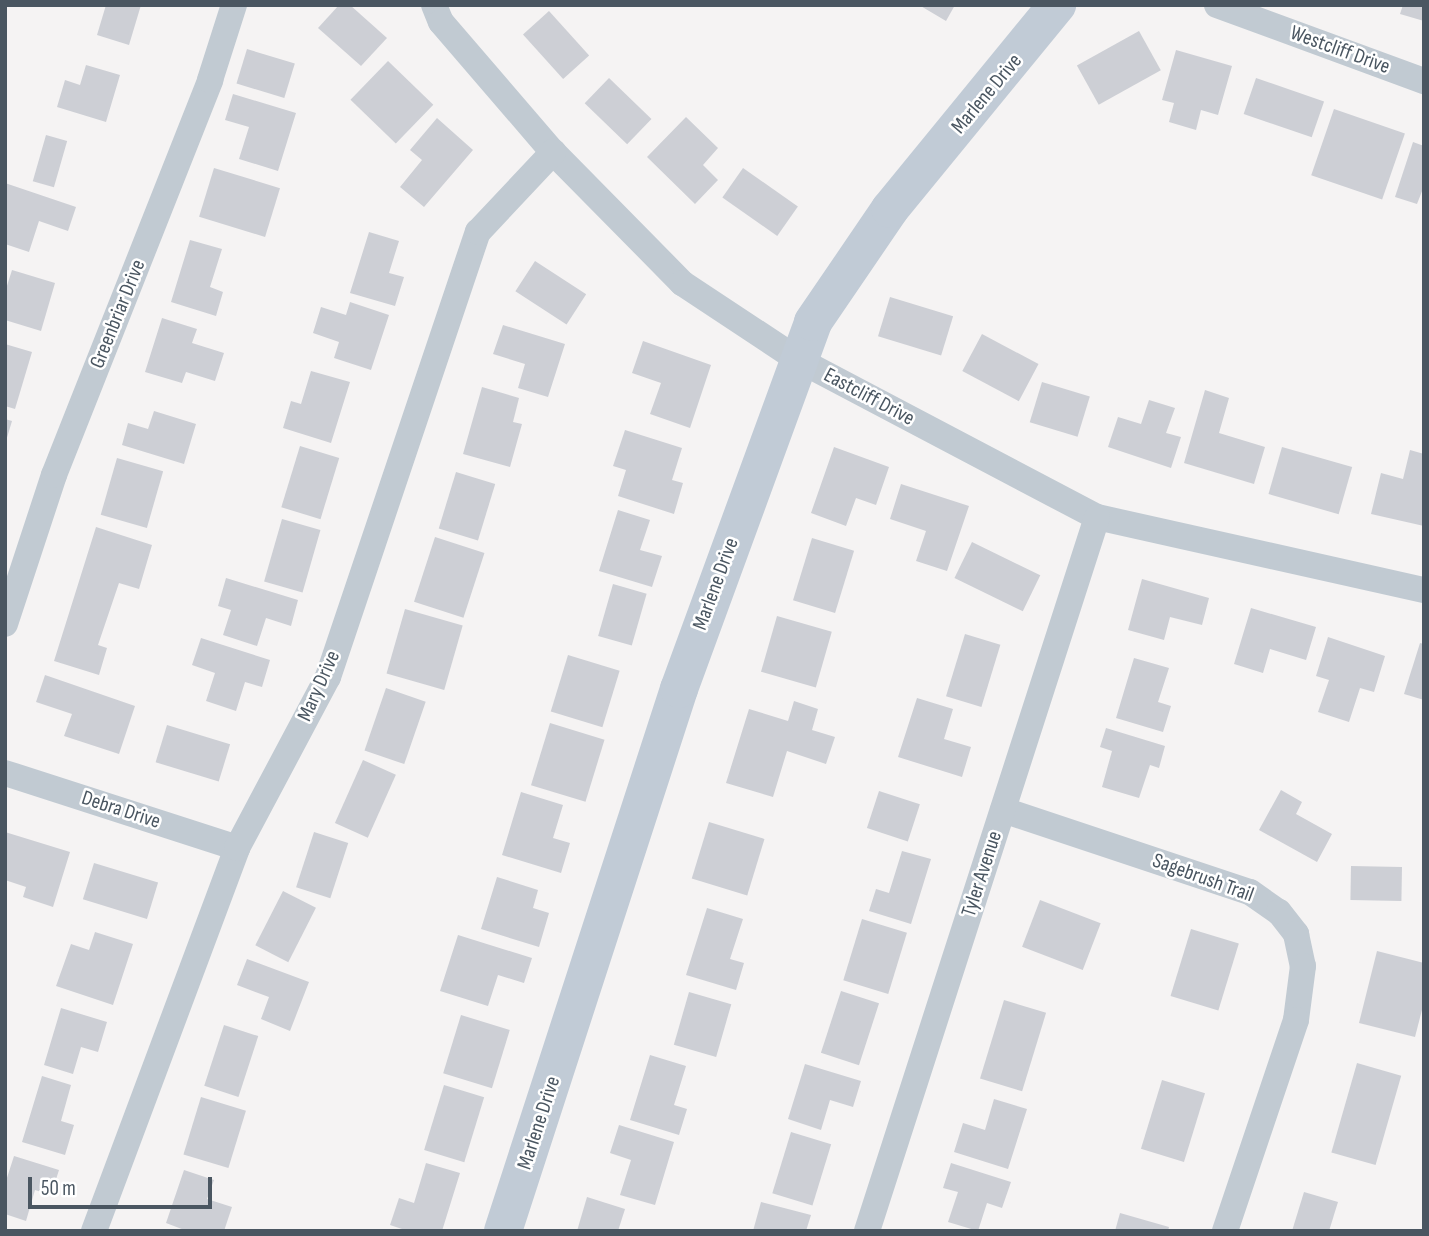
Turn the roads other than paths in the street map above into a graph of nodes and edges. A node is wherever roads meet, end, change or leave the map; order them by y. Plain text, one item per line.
1 (234, 5) edge
2 (434, 5) edge
3 (1057, 5) edge
4 (1217, 5) edge
5 (1424, 81) edge
6 (553, 152) junction
7 (797, 359) junction
8 (1097, 517) junction
9 (1424, 590) edge
10 (5, 624) edge
11 (5, 772) edge
12 (1003, 810) junction
13 (237, 848) junction
14 (94, 1231) edge
15 (503, 1231) edge
16 (867, 1231) edge
17 (1225, 1231) edge

1 - 10 street, Greenbriar Drive
2 - 6 street, Eastcliff Drive
3 - 7 street, Marlene Drive
4 - 5 street, Westcliff Drive
6 - 7 street, Eastcliff Drive
6 - 13 street, Mary Drive
7 - 8 street, Eastcliff Drive
7 - 15 street, Marlene Drive
8 - 9 street, Eastcliff Drive
8 - 12 street, Tyler Avenue
11 - 13 street, Debra Drive
12 - 16 street, Tyler Avenue
12 - 17 street, Sagebrush Trail
13 - 14 street, Mary Drive

